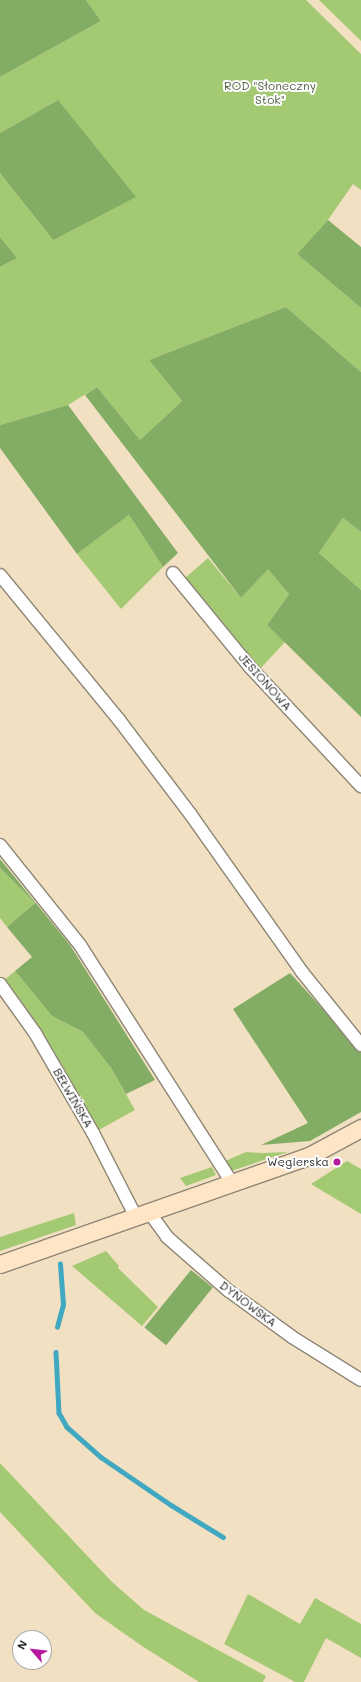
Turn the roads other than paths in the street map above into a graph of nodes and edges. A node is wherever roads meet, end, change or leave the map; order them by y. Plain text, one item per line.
1 (173, 573) dead end
2 (0, 575) edge
3 (361, 786) edge
4 (0, 845) edge
5 (0, 984) edge
6 (361, 1045) edge
7 (361, 1128) edge
8 (232, 1183) junction
9 (143, 1215) junction
10 (0, 1264) edge
11 (361, 1380) edge

1 - 3 street, JESIONOWA
2 - 6 street
4 - 8 street
5 - 9 street, BEŁWIŃSKA
7 - 8 main road
8 - 9 main road
9 - 10 main road
9 - 11 street, DYNOWSKA

